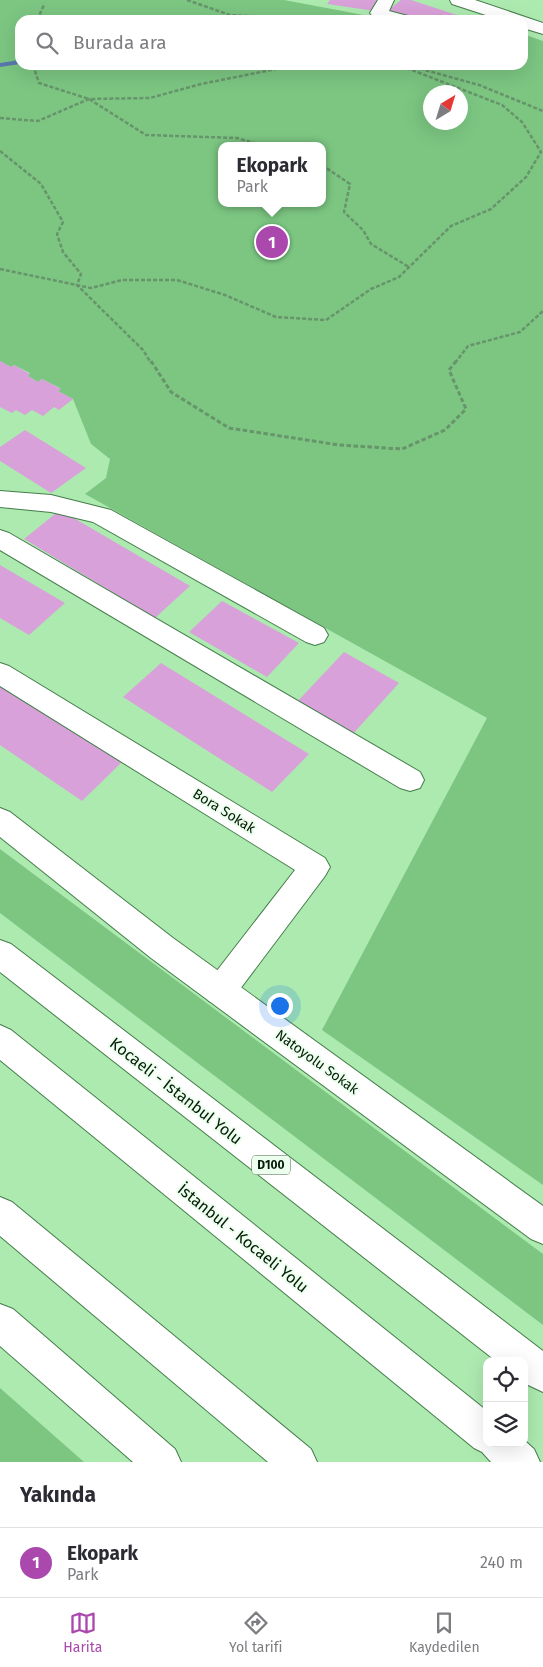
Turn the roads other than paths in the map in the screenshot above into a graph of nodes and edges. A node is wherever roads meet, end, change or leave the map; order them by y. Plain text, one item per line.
1 (386, 0) edge
2 (458, 0) edge
3 (388, 15) edge
4 (503, 15) edge
5 (528, 24) edge
6 (543, 29) edge
7 (0, 499) edge
8 (0, 539) edge
9 (315, 635) dead end
10 (0, 673) edge
11 (410, 780) dead end
12 (0, 820) edge
13 (0, 954) edge
14 (220, 991) junction
15 (0, 1040) edge
16 (0, 1214) edge
17 (543, 1227) edge
18 (0, 1322) edge
19 (543, 1374) edge
20 (483, 1432) edge
21 (503, 1447) edge
22 (162, 1462) edge
23 (298, 1462) edge
24 (521, 1462) edge

1 - 3 main road
2 - 4 main road
5 - 6 main road
7 - 9 main road
8 - 11 main road
10 - 14 main road, Bora Sokak
12 - 14 main road, Natoyolu Sokak
13 - 19 main road, Kocaeli - İstanbul Yolu / D100
14 - 17 main road, Natoyolu Sokak
15 - 20 main road, İstanbul - Kocaeli Yolu
16 - 23 main road
18 - 22 main road
21 - 24 main road

